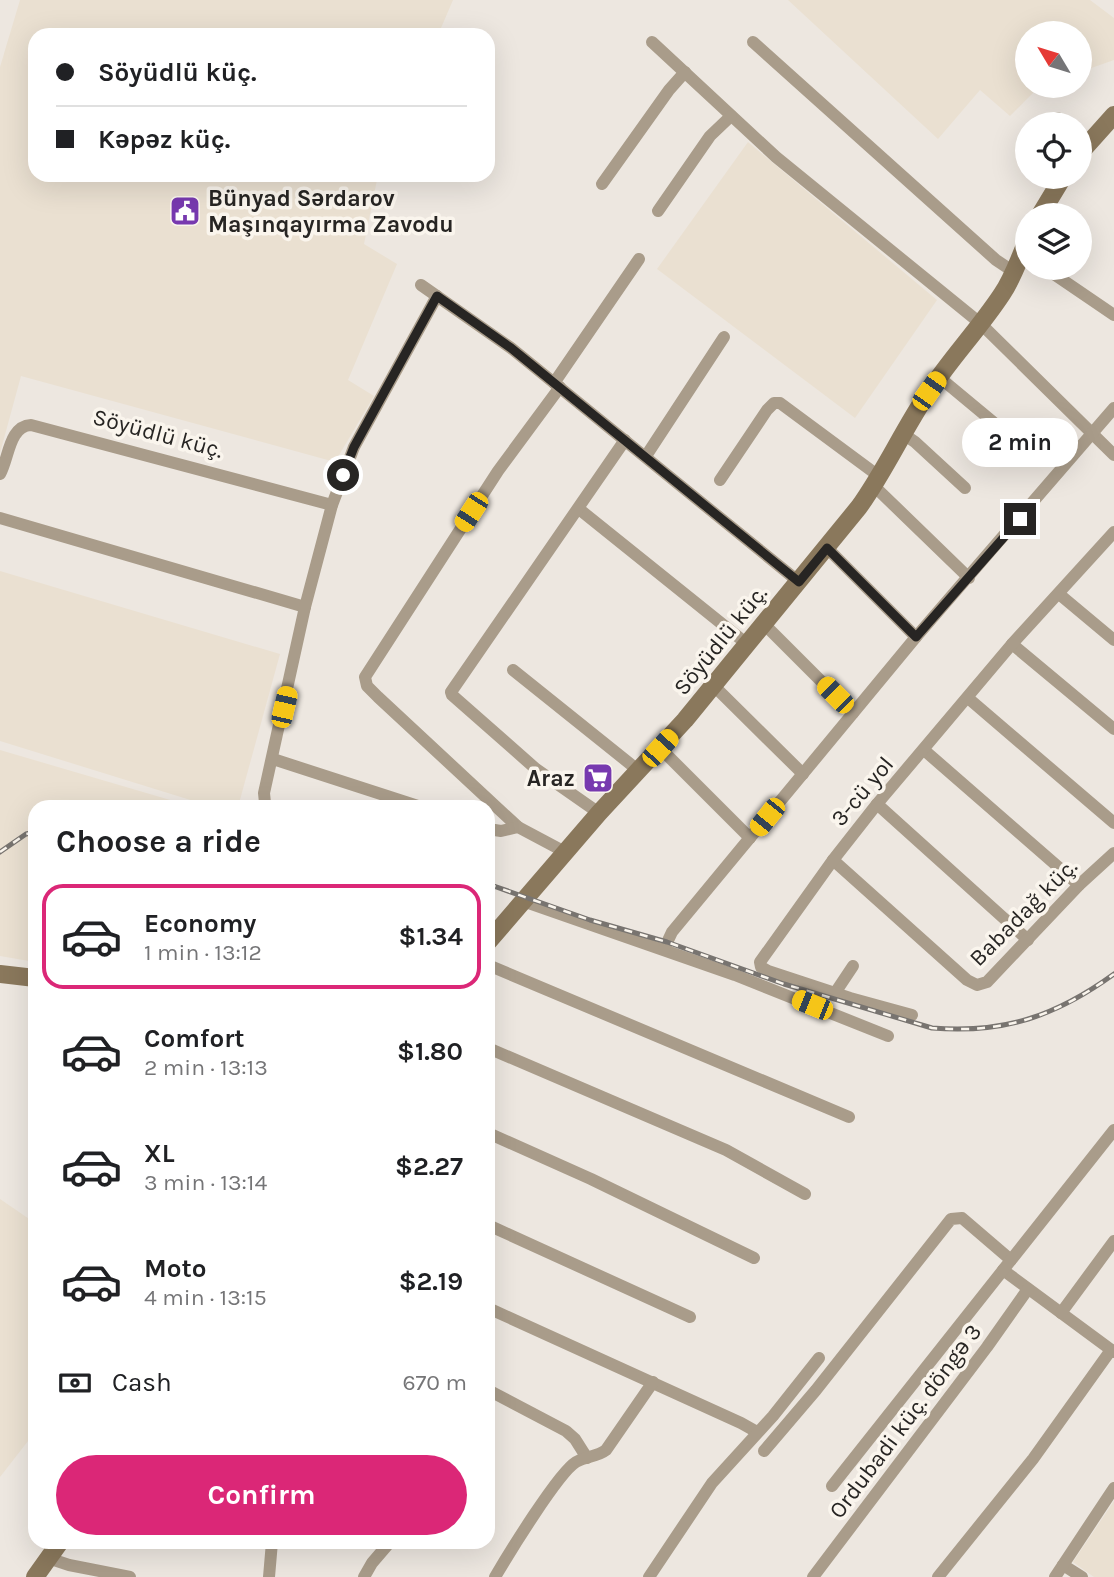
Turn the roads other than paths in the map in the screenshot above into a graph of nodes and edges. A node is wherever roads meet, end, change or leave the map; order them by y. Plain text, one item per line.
1 (652, 42) dead end
2 (753, 42) dead end
3 (685, 72) junction
4 (1114, 115) edge
5 (731, 116) junction
6 (1092, 134) edge
7 (603, 184) dead end
8 (658, 211) dead end
9 (639, 259) dead end
10 (1014, 272) joint
11 (1063, 280) edge
12 (421, 285) dead end
13 (437, 296) junction
14 (1114, 315) edge
15 (980, 323) junction
16 (724, 337) dead end
17 (939, 377) junction
18 (557, 385) junction
19 (1114, 408) edge
20 (1004, 431) dead end
21 (902, 433) junction
22 (1092, 434) junction
23 (625, 440) junction
24 (1114, 455) edge
25 (646, 456) junction
26 (0, 474) edge
27 (720, 480) dead end
28 (877, 482) junction
29 (965, 488) dead end
30 (331, 505) junction
31 (579, 509) junction
32 (0, 518) edge
33 (1111, 540) edge
34 (827, 548) junction
35 (969, 578) junction
36 (799, 582) junction
37 (1059, 594) junction
38 (306, 607) junction
39 (764, 624) junction
40 (916, 637) junction
41 (1114, 640) edge
42 (747, 644) junction
43 (1012, 644) junction
44 (513, 670) dead end
45 (714, 686) junction
46 (968, 698) junction
47 (853, 713) junction
48 (1114, 729) edge
49 (660, 748) junction
50 (924, 750) junction
51 (273, 759) junction
52 (639, 771) junction
53 (803, 774) junction
54 (265, 800) edge
55 (399, 800) edge
56 (489, 800) edge
57 (877, 804) junction
58 (495, 806) edge
59 (599, 813) junction
60 (1114, 823) edge
61 (518, 827) junction
62 (495, 830) edge
63 (750, 838) junction
64 (565, 852) junction
65 (1114, 853) edge
66 (832, 860) junction
67 (1079, 885) junction
68 (523, 901) junction
69 (495, 934) edge
70 (1028, 940) junction
71 (664, 949) junction
72 (853, 966) dead end
73 (495, 968) edge
74 (0, 974) edge
75 (28, 977) edge
76 (835, 993) junction
77 (912, 1015) dead end
78 (888, 1036) dead end
79 (495, 1051) edge
80 (849, 1117) dead end
81 (1114, 1130) edge
82 (495, 1136) edge
83 (804, 1194) dead end
84 (495, 1228) edge
85 (1114, 1241) edge
86 (754, 1258) dead end
87 (1007, 1265) junction
88 (1028, 1289) junction
89 (495, 1311) edge
90 (1061, 1313) junction
91 (690, 1317) dead end
92 (1113, 1351) edge
93 (819, 1358) dead end
94 (653, 1382) junction
95 (495, 1394) edge
96 (757, 1433) junction
97 (764, 1451) dead end
98 (587, 1458) junction
99 (832, 1486) dead end
100 (1114, 1488) edge
101 (55, 1549) edge
102 (271, 1549) edge
103 (384, 1549) edge
104 (48, 1558) junction
105 (1063, 1564) junction
106 (35, 1577) edge
107 (130, 1577) edge
108 (269, 1577) edge
109 (364, 1577) edge
110 (495, 1577) edge
111 (649, 1577) edge
112 (813, 1577) edge
113 (938, 1577) edge
114 (1055, 1577) edge
115 (1082, 1577) edge

1 - 3 street
2 - 10 street
3 - 5 street
3 - 7 street
4 - 6 street
5 - 8 street
5 - 15 street
9 - 18 street
10 - 15 street, Söyüdlü küç.
11 - 14 street
12 - 13 street
13 - 18 street
13 - 30 street
15 - 17 street, Söyüdlü küç.
15 - 22 street
16 - 25 street
17 - 20 street
17 - 21 street, Söyüdlü küç.
18 - 23 street
18 - 56 street
19 - 22 street
21 - 28 street, Söyüdlü küç.
21 - 29 street
22 - 24 street
22 - 35 street
23 - 25 street
23 - 31 street
25 - 36 street
26 - 30 street, Söyüdlü küç.
27 - 28 street
28 - 34 street, Söyüdlü küç.
28 - 35 street
30 - 38 street
31 - 42 street
31 - 59 street
32 - 38 street
33 - 37 street, 3-cü yol
34 - 36 street, Söyüdlü küç.
34 - 40 street
35 - 40 street
36 - 39 street, Söyüdlü küç.
37 - 41 street
37 - 43 street, 3-cü yol
38 - 51 street
39 - 42 street, Söyüdlü küç.
39 - 47 street
40 - 47 street
42 - 45 street, Söyüdlü küç.
43 - 46 street, 3-cü yol
43 - 48 street
44 - 52 street
45 - 49 street, Söyüdlü küç.
45 - 53 street
46 - 50 street, 3-cü yol
46 - 60 street
47 - 53 street
49 - 52 street, Söyüdlü küç.
49 - 63 street
50 - 57 street, 3-cü yol
50 - 67 street
51 - 54 street
51 - 55 street
52 - 59 street, Söyüdlü küç.
53 - 63 street
57 - 66 street, 3-cü yol
57 - 70 street
58 - 61 street
59 - 64 street, Söyüdlü küç.
61 - 62 street
61 - 64 street
63 - 71 street
64 - 68 street, Söyüdlü küç.
65 - 67 street, Babadağ küç.
66 - 70 street, Babadağ küç.
66 - 76 street, 3-cü yol
67 - 70 street, Babadağ küç.
68 - 69 street, Söyüdlü küç.
68 - 71 street
71 - 78 street
72 - 76 street
73 - 80 street
74 - 75 street
76 - 77 street, 3-cü yol
79 - 83 street
81 - 87 street
82 - 86 street
84 - 91 street
85 - 90 street
87 - 88 street
87 - 97 street
87 - 99 street
88 - 90 street
88 - 112 street, Ordubadi küç. döngə 3
89 - 94 street
90 - 92 street
92 - 113 street
93 - 96 street
94 - 96 street
94 - 98 street
95 - 98 street
96 - 111 street
98 - 110 street
100 - 105 street
101 - 104 street
102 - 108 street
103 - 109 street
104 - 106 street
104 - 107 street
105 - 114 street
105 - 115 street

